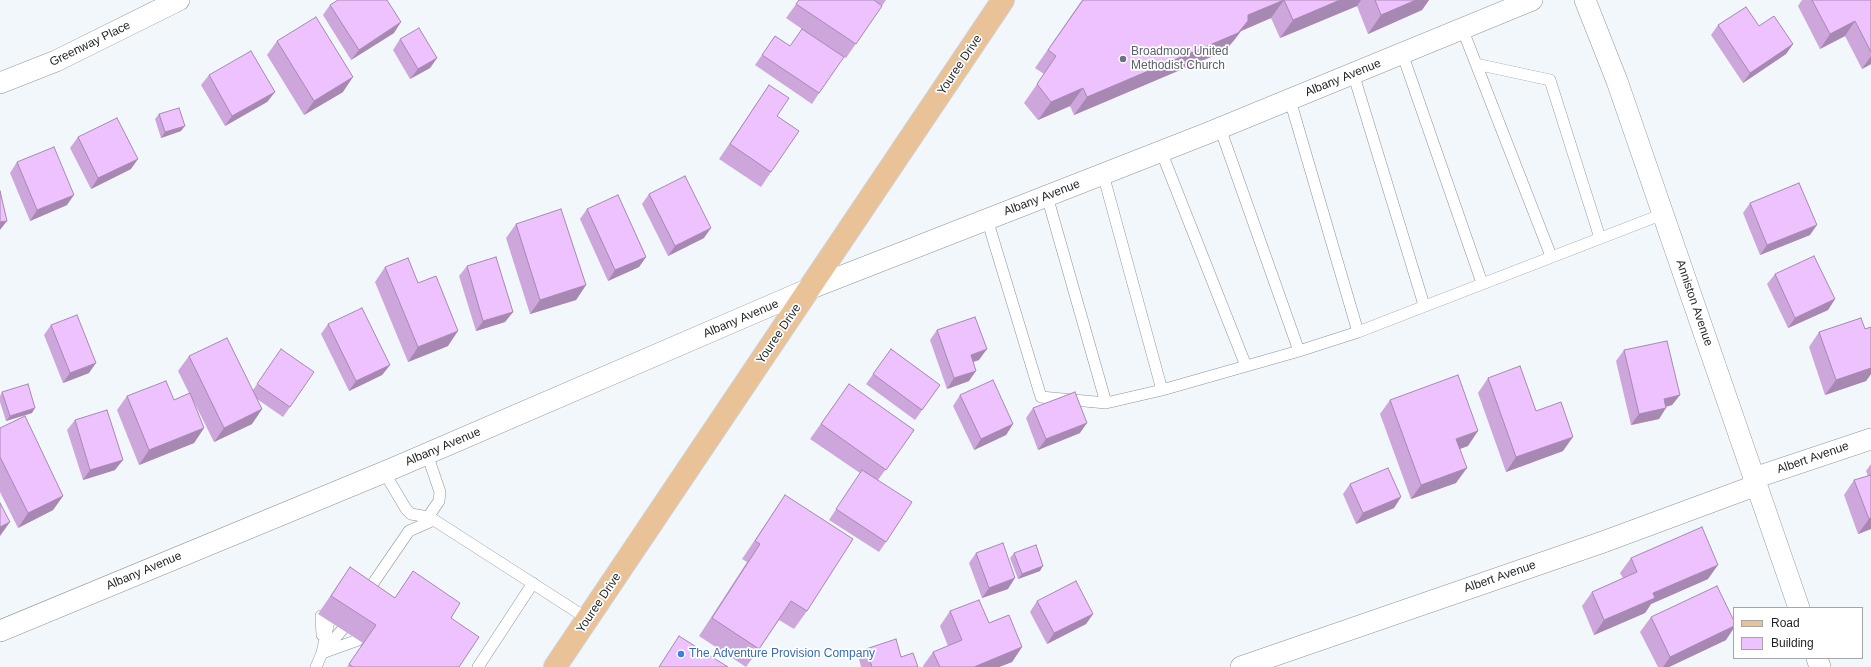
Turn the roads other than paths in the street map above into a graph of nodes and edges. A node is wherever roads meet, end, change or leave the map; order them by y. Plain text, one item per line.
1 (179, 0) edge
2 (1003, 0) edge
3 (1532, 0) edge
4 (1585, 0) edge
5 (1462, 28) junction
6 (1402, 53) junction
7 (1476, 64) junction
8 (1353, 74) junction
9 (0, 83) edge
10 (1290, 100) junction
11 (1220, 128) junction
12 (1161, 151) junction
13 (1103, 174) junction
14 (1047, 196) junction
15 (1663, 214) junction
16 (987, 220) junction
17 (1600, 238) junction
18 (1551, 256) junction
19 (1482, 283) junction
20 (809, 289) junction
21 (1424, 305) junction
22 (1358, 332) junction
23 (1299, 351) junction
24 (1246, 366) junction
25 (1162, 390) junction
26 (1106, 403) junction
27 (1871, 439) edge
28 (426, 454) junction
29 (384, 472) junction
30 (1756, 482) junction
31 (431, 518) junction
32 (533, 583) junction
33 (373, 606) edge
34 (1799, 607) edge
35 (325, 618) dead end
36 (588, 619) junction
37 (342, 630) dead end
38 (0, 631) edge
39 (358, 640) dead end
40 (322, 653) junction
41 (316, 667) edge
42 (478, 667) edge
43 (555, 667) edge
44 (1241, 667) edge

1 - 9 street, Greenway Place
2 - 20 main road, Youree Drive
3 - 5 street, Albany Avenue
4 - 15 street, Anniston Avenue
5 - 6 street, Albany Avenue
5 - 7 lane
6 - 8 street, Albany Avenue
6 - 19 lane
7 - 17 lane
7 - 18 lane
8 - 10 street, Albany Avenue
8 - 21 lane
10 - 11 street, Albany Avenue
10 - 22 lane
11 - 12 street, Albany Avenue
11 - 23 lane
12 - 13 street, Albany Avenue
12 - 24 lane
13 - 14 street, Albany Avenue
13 - 25 lane
14 - 16 street, Albany Avenue
14 - 26 lane
15 - 17 lane
15 - 30 street, Anniston Avenue
16 - 20 street, Albany Avenue
16 - 26 lane
17 - 18 lane
18 - 19 lane
19 - 21 lane
20 - 28 street, Albany Avenue
20 - 36 main road, Youree Drive
21 - 22 lane
22 - 23 lane
23 - 24 lane
24 - 25 lane
25 - 26 lane
27 - 30 street, Albert Avenue
28 - 29 street, Albany Avenue
28 - 31 lane
29 - 31 lane
29 - 38 street, Albany Avenue
30 - 34 street, Anniston Avenue
30 - 44 street, Albert Avenue
31 - 32 lane
31 - 33 lane
32 - 36 lane
32 - 42 lane
35 - 40 lane
36 - 43 main road, Youree Drive
37 - 40 lane
39 - 40 lane
40 - 41 lane

